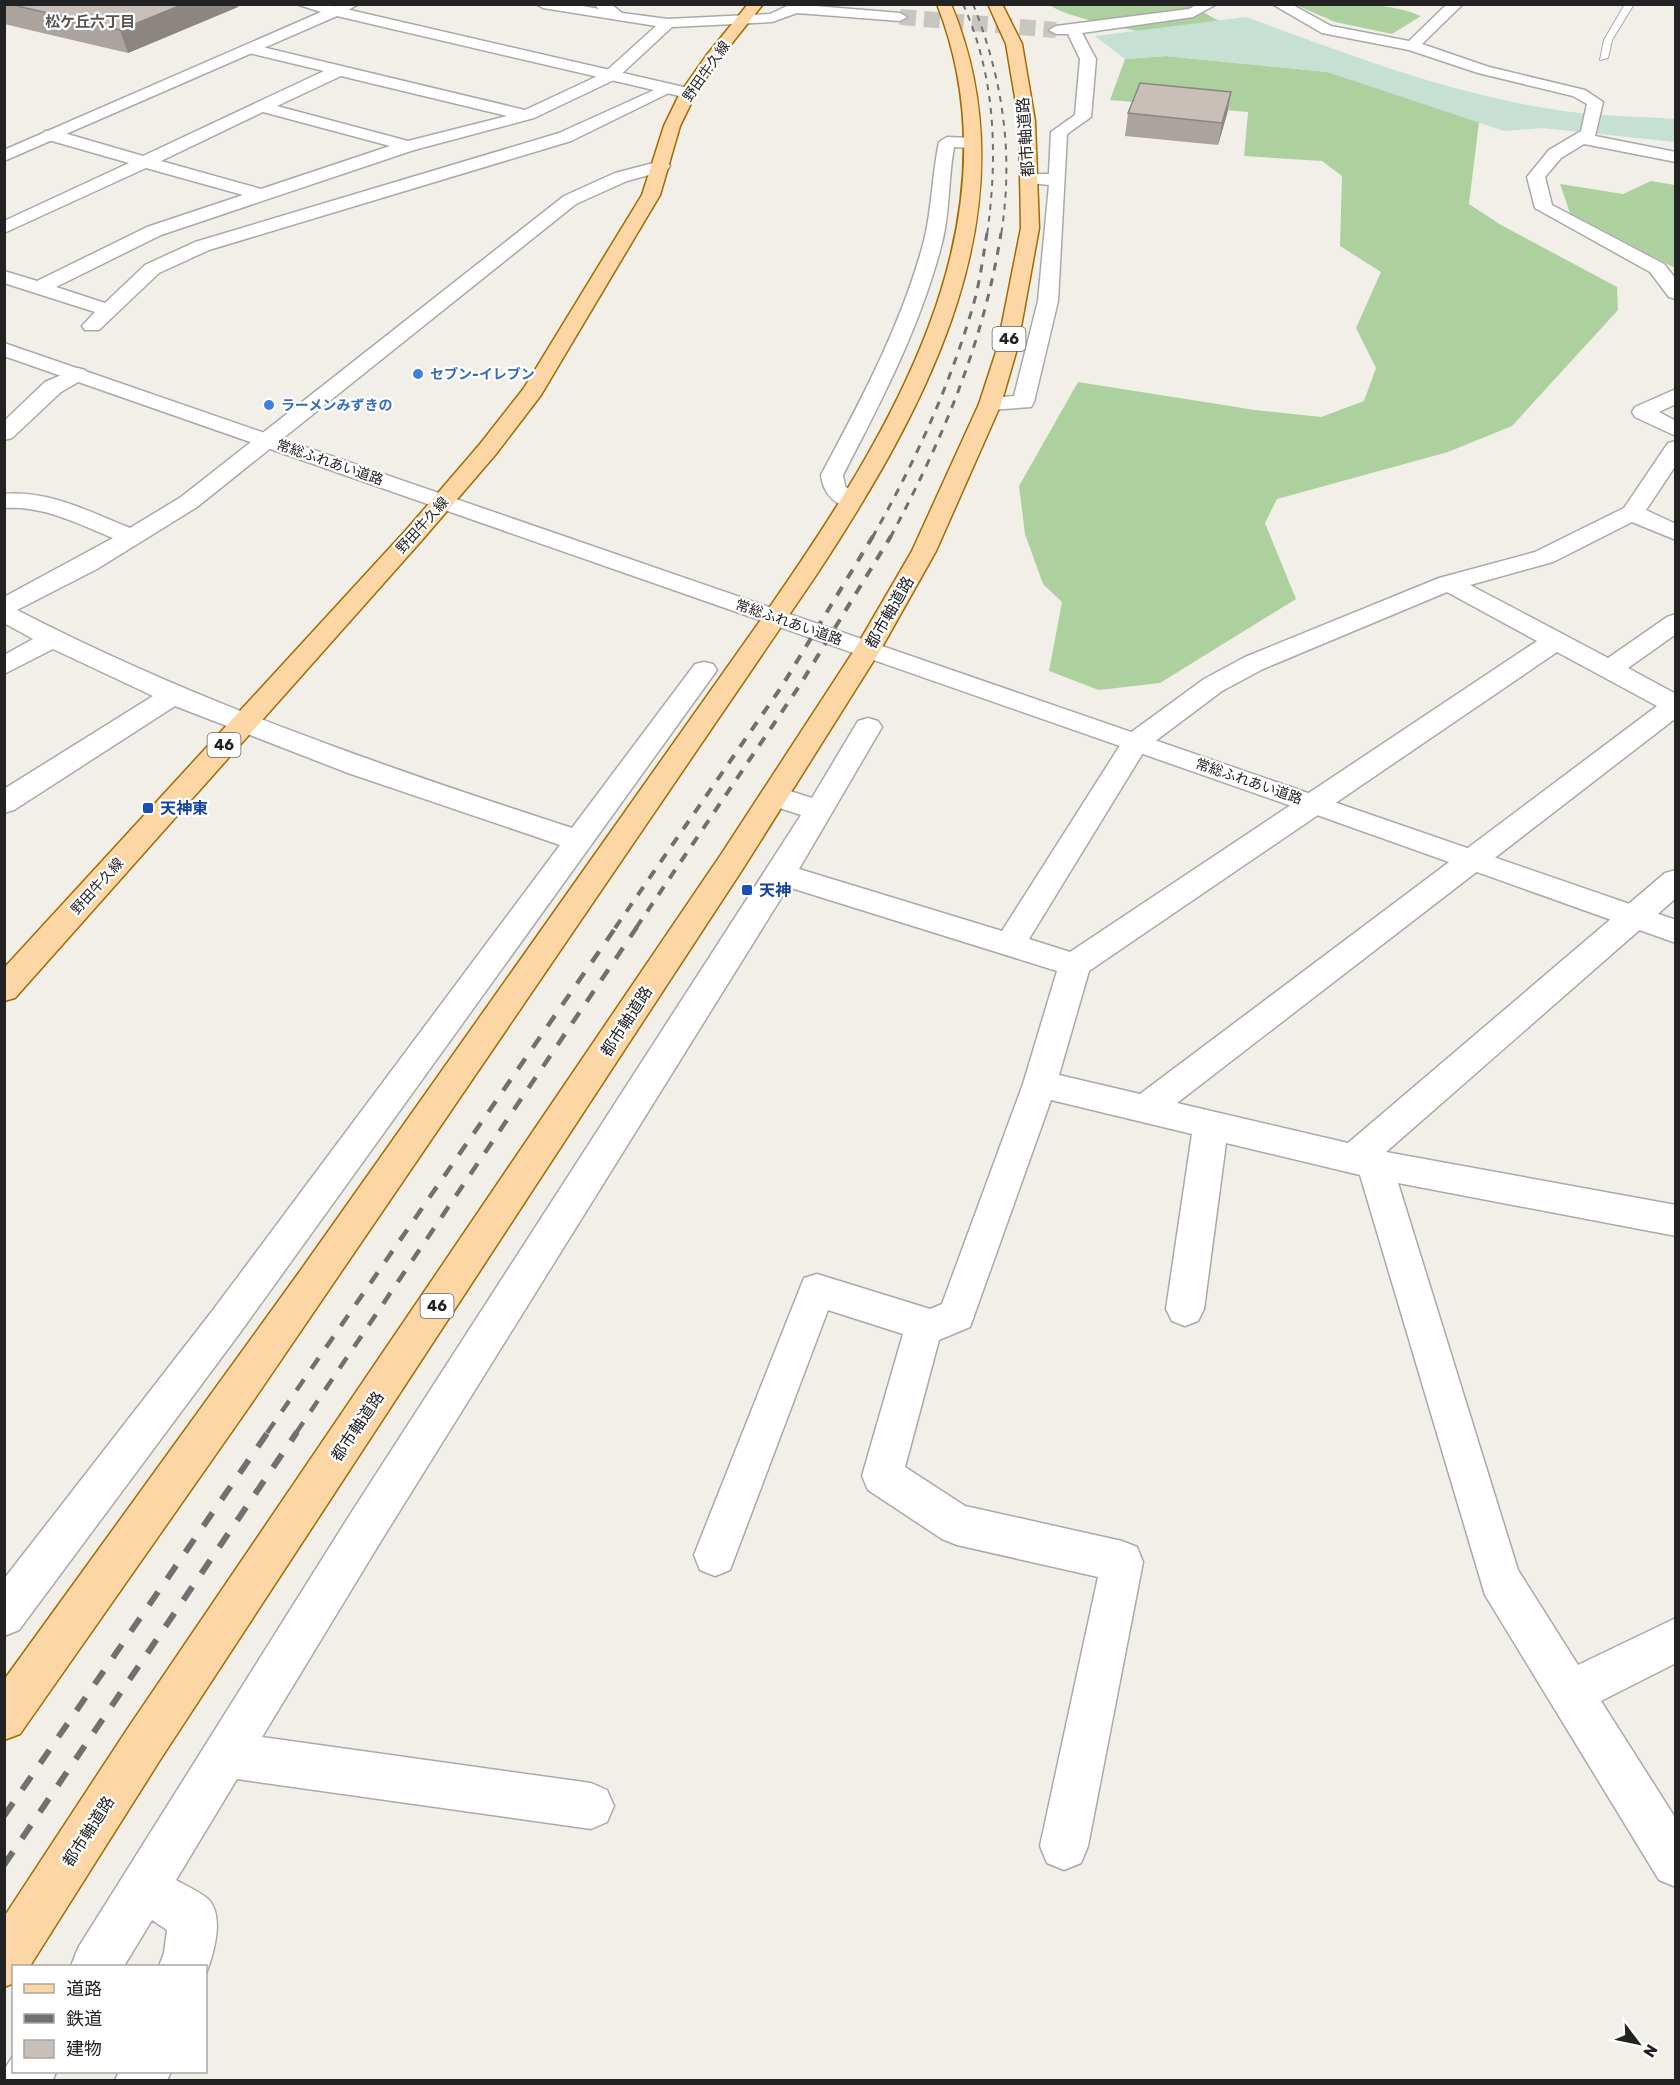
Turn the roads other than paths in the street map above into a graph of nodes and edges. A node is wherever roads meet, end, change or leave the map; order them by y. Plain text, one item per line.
1 (303, 4) edge
2 (352, 4) edge
3 (543, 4) edge
4 (601, 4) edge
5 (756, 4) edge
6 (944, 4) edge
7 (995, 4) edge
8 (1210, 4) edge
9 (1279, 4) edge
10 (1456, 4) edge
11 (1630, 4) edge
12 (800, 6) edge
13 (332, 13) junction
14 (618, 17) junction
15 (900, 17) tunnel mouth
16 (743, 21) junction
17 (668, 23) junction
18 (1412, 46) junction
19 (250, 49) junction
20 (1603, 58) dead end
21 (340, 70) junction
22 (610, 76) junction
23 (679, 91) junction
24 (262, 107) junction
25 (528, 116) junction
26 (585, 129) junction
27 (51, 135) junction
28 (1581, 138) junction
29 (971, 143) junction
30 (408, 146) junction
31 (4, 156) edge
32 (1676, 157) edge
33 (147, 162) junction
34 (661, 166) junction
35 (1028, 178) junction
36 (1058, 180) junction
37 (261, 195) junction
38 (4, 228) edge
39 (4, 277) edge
40 (39, 288) junction
41 (1676, 293) edge
42 (108, 310) junction
43 (92, 326) dead end
44 (4, 349) edge
45 (78, 374) junction
46 (1676, 395) edge
47 (990, 404) junction
48 (1676, 430) edge
49 (5, 432) edge
50 (268, 441) junction
51 (1676, 448) edge
52 (4, 501) edge
53 (851, 501) junction
54 (443, 502) junction
55 (1632, 513) junction
56 (1676, 533) edge
57 (133, 538) junction
58 (1448, 583) junction
59 (4, 607) edge
60 (4, 613) edge
61 (776, 617) junction
62 (1676, 622) edge
63 (52, 639) junction
64 (1555, 640) junction
65 (868, 649) junction
66 (4, 666) edge
67 (1609, 669) junction
68 (704, 670) dead end
69 (172, 696) junction
70 (1675, 705) edge
71 (243, 724) junction
72 (868, 727) dead end
73 (1136, 742) junction
74 (615, 787) junction
75 (774, 796) junction
76 (650, 797) junction
77 (4, 802) edge
78 (1313, 803) junction
79 (818, 810) junction
80 (577, 840) junction
81 (1473, 859) junction
82 (781, 874) junction
83 (1676, 881) edge
84 (1635, 917) junction
85 (1676, 932) edge
86 (1010, 944) junction
87 (1076, 965) junction
88 (4, 989) edge
89 (418, 1060) junction
90 (457, 1077) junction
91 (1040, 1084) junction
92 (1145, 1109) junction
93 (1211, 1125) junction
94 (1364, 1162) junction
95 (1676, 1221) edge
96 (1185, 1309) dead end
97 (932, 1326) junction
98 (715, 1555) dead end
99 (4, 1615) edge
100 (1676, 1641) edge
101 (1570, 1693) junction
102 (4, 1718) edge
103 (226, 1755) junction
104 (591, 1806) dead end
105 (1064, 1846) dead end
106 (1674, 1859) edge
107 (145, 1887) junction
108 (4, 1962) edge
109 (97, 1965) edge
110 (184, 1965) edge

1 - 13 street
2 - 13 street
3 - 14 street
4 - 14 street
5 - 16 main road, 野田牛久線 / 46
6 - 29 main road
7 - 35 main road, 都市軸道路 / 46
8 - 36 street
9 - 18 street
10 - 18 street
11 - 20 lane
12 - 15 street
12 - 16 street
13 - 19 street
13 - 22 street
14 - 17 street
16 - 17 street
16 - 23 main road, 野田牛久線 / 46
17 - 22 street
18 - 28 street
19 - 21 street
19 - 27 street
21 - 24 street
21 - 25 street
22 - 23 street
22 - 25 street
23 - 26 street
23 - 34 main road, 野田牛久線 / 46
24 - 30 street
24 - 33 street
25 - 26 street
25 - 30 street
26 - 42 street
27 - 31 street
27 - 33 street
28 - 32 street
28 - 41 street
29 - 53 main road
29 - 53 street
30 - 37 street
33 - 37 street
33 - 38 street
34 - 50 street
34 - 54 main road, 野田牛久線 / 46
35 - 36 street
35 - 47 main road, 都市軸道路 / 46
36 - 47 street
37 - 40 street
39 - 40 street
40 - 42 street
42 - 43 street
44 - 45 street, 常総ふれあい道路
45 - 49 street
45 - 50 street, 常総ふれあい道路
46 - 48 street
47 - 65 main road, 都市軸道路 / 46
50 - 54 street, 常総ふれあい道路
50 - 57 street
51 - 55 street
52 - 57 street
53 - 61 main road
54 - 61 street, 常総ふれあい道路
54 - 71 main road, 野田牛久線 / 46
55 - 56 street
55 - 58 street
57 - 59 street
58 - 64 street
58 - 73 street
60 - 63 street
61 - 65 street, 常総ふれあい道路
61 - 76 main road
62 - 67 street
63 - 66 street
63 - 69 street
64 - 67 street
64 - 78 street
65 - 73 street, 常総ふれあい道路
65 - 75 main road, 都市軸道路 / 46
67 - 70 street
68 - 74 street
69 - 71 street
69 - 77 street
70 - 81 street
71 - 80 street
71 - 88 main road, 野田牛久線 / 46
72 - 79 street
73 - 78 street, 常総ふれあい道路
73 - 86 street
74 - 76 street
74 - 80 street
75 - 79 street
75 - 108 main road, 都市軸道路 / 46
76 - 90 main road
78 - 81 street, 常総ふれあい道路
78 - 87 street
79 - 82 street
80 - 89 street
81 - 84 street, 常総ふれあい道路
81 - 92 street
82 - 86 street
82 - 103 street
83 - 84 street
84 - 85 street, 常総ふれあい道路
84 - 94 street
86 - 87 street
87 - 91 street
89 - 90 street
89 - 99 street
90 - 102 main road
91 - 92 street
91 - 97 street
92 - 93 street
93 - 94 street
93 - 96 street
94 - 95 street
94 - 101 street
97 - 98 street
97 - 105 street
100 - 101 street
101 - 106 street
103 - 104 street
103 - 107 street
107 - 109 street
107 - 110 street

